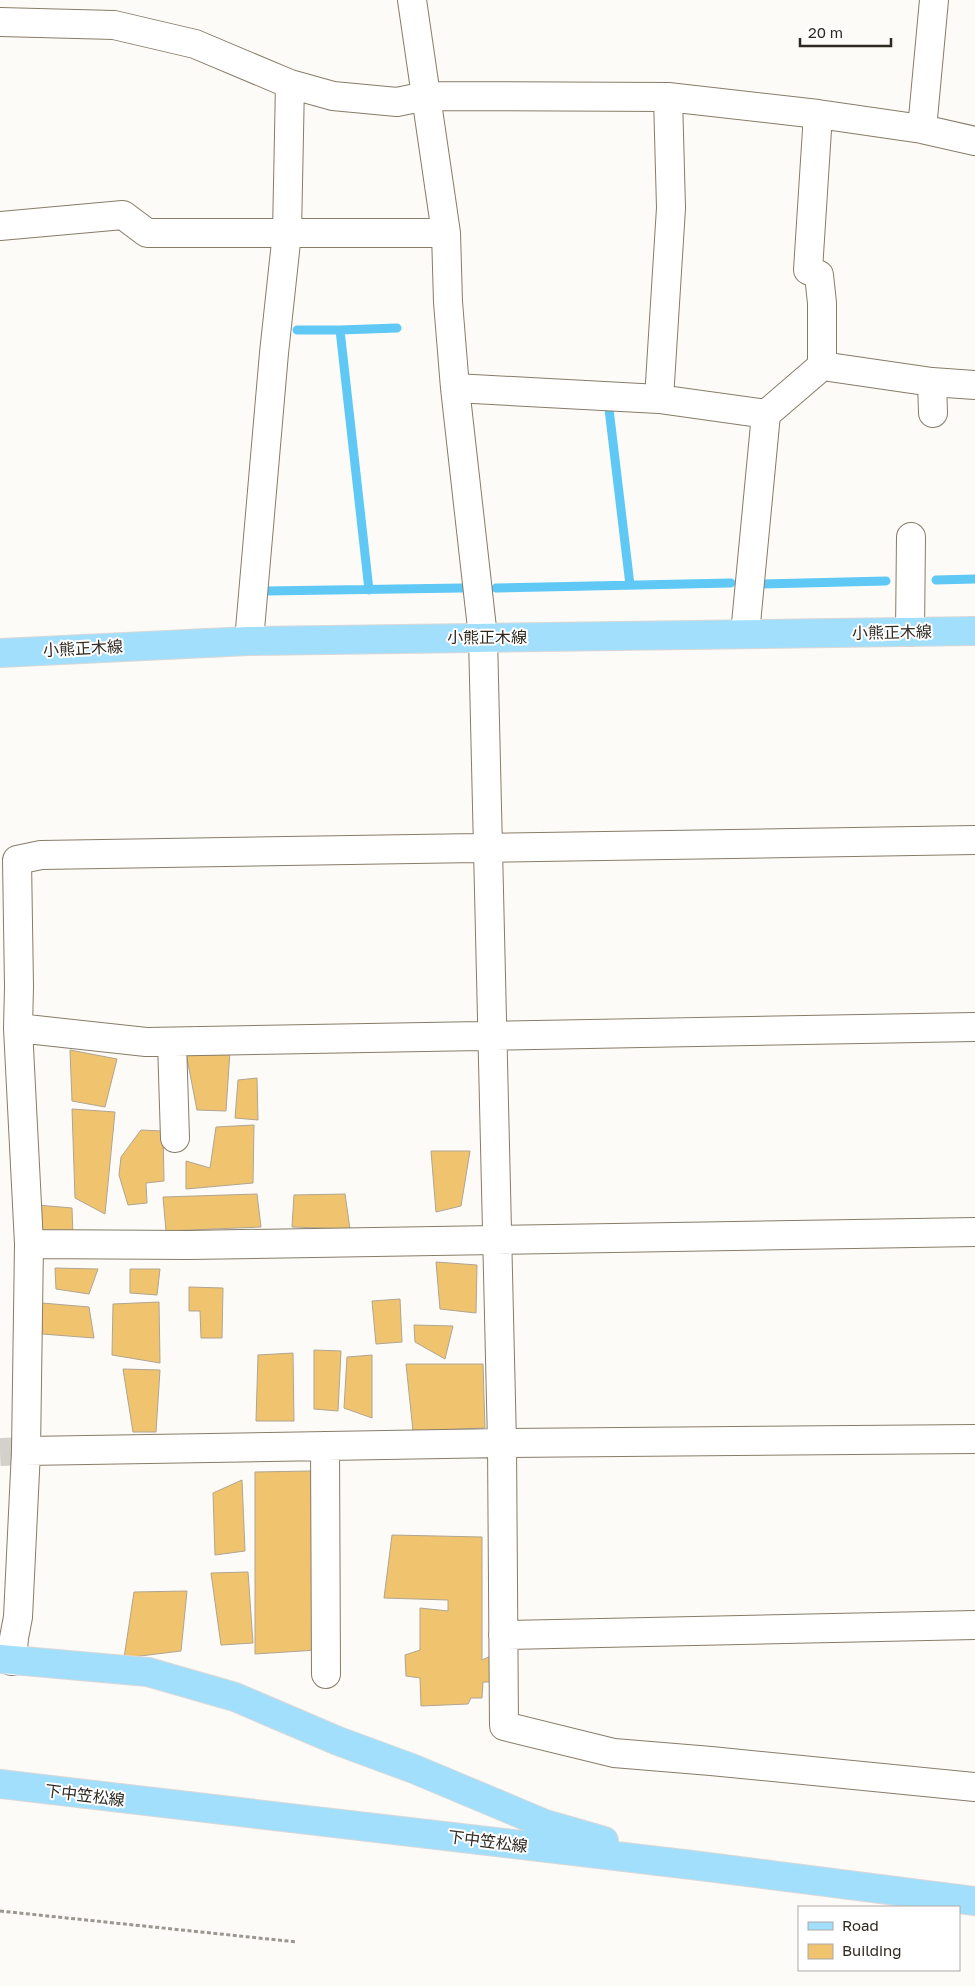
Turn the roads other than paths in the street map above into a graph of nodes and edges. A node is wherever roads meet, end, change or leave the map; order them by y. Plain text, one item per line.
1 (412, 0) edge
2 (934, 0) edge
3 (0, 22) edge
4 (290, 84) junction
5 (426, 96) junction
6 (668, 97) junction
7 (818, 114) junction
8 (922, 129) junction
9 (975, 141) edge
10 (0, 226) edge
11 (286, 233) junction
12 (446, 233) junction
13 (822, 366) junction
14 (932, 382) junction
15 (975, 385) edge
16 (455, 388) junction
17 (659, 399) junction
18 (933, 413) dead end
19 (766, 414) junction
20 (911, 537) dead end
21 (975, 631) edge
22 (910, 632) junction
23 (745, 634) junction
24 (483, 637) junction
25 (249, 640) junction
26 (0, 652) edge
27 (975, 840) edge
28 (488, 849) junction
29 (8, 857) edge
30 (975, 1027) edge
31 (18, 1028) junction
32 (493, 1037) junction
33 (172, 1042) junction
34 (175, 1138) dead end
35 (975, 1232) edge
36 (497, 1241) junction
37 (29, 1244) junction
38 (975, 1439) edge
39 (502, 1443) junction
40 (325, 1446) junction
41 (26, 1451) junction
42 (975, 1625) edge
43 (504, 1635) junction
44 (6, 1660) edge
45 (326, 1674) dead end
46 (0, 1784) edge
47 (975, 1787) edge
48 (692, 1865) junction
49 (975, 1901) edge

1 - 5 street
2 - 8 street
3 - 4 street
4 - 5 street
4 - 11 street
5 - 6 street
5 - 12 street
6 - 7 street
6 - 17 street
7 - 8 street
7 - 13 street
8 - 9 street
10 - 11 street
11 - 12 street
11 - 25 street
12 - 16 street
13 - 14 street
13 - 19 street
14 - 15 street
14 - 18 street
16 - 17 street
16 - 24 street
17 - 19 street
19 - 23 street
20 - 22 street
21 - 22 main road, 小熊正木線
22 - 23 main road, 小熊正木線
23 - 24 main road, 小熊正木線
24 - 25 main road, 小熊正木線
24 - 28 street
25 - 26 main road, 小熊正木線
27 - 28 street
28 - 29 street
28 - 32 street
29 - 31 street
30 - 32 street
31 - 33 street
31 - 37 street
32 - 33 street
32 - 36 street
33 - 34 street
35 - 36 street
36 - 37 street
36 - 39 street
37 - 41 street
38 - 39 street
39 - 40 street
39 - 43 street
40 - 41 street
40 - 45 street
41 - 44 street
42 - 43 street
43 - 47 street
44 - 48 main road
46 - 48 main road, 下中笠松線
48 - 49 main road, 下中笠松線

